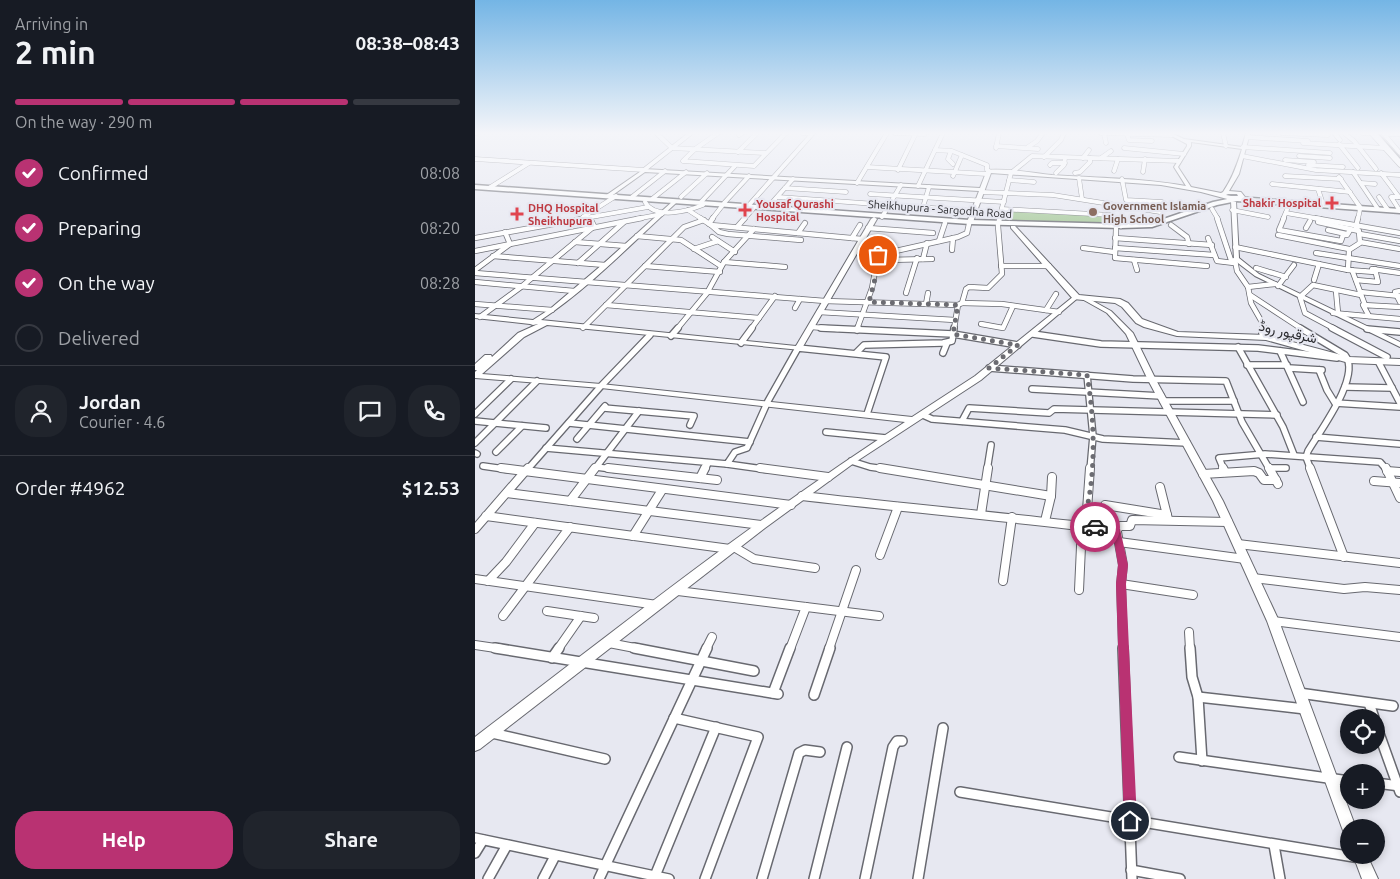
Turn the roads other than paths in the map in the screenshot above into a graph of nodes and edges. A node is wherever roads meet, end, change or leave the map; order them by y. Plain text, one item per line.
1 (511, 174) edge
2 (639, 174) edge
3 (661, 174) edge
4 (684, 174) edge
5 (706, 174) edge
6 (727, 174) joint
7 (777, 174) edge
8 (861, 174) edge
9 (924, 174) edge
10 (987, 174) edge
11 (1011, 174) edge
12 (1025, 174) edge
13 (1180, 174) edge
14 (1307, 174) edge
15 (1354, 174) edge
16 (1372, 174) edge
17 (1382, 174) edge
18 (1319, 175) joint
19 (749, 176) junction
20 (1235, 176) joint
21 (1285, 176) dead end
22 (1339, 176) junction
23 (774, 177) junction
24 (793, 178) junction
25 (1079, 178) junction
26 (1122, 179) junction
27 (1009, 180) junction
28 (1026, 182) junction
29 (1034, 182) dead end
30 (854, 183) junction
31 (1361, 183) junction
32 (802, 184) dead end
33 (1272, 184) dead end
34 (828, 185) dead end
35 (901, 185) junction
36 (918, 186) junction
37 (1189, 186) junction
38 (929, 187) junction
39 (489, 188) junction
40 (785, 188) junction
41 (806, 188) junction
42 (475, 189) edge
43 (798, 189) junction
44 (1318, 189) junction
45 (512, 191) junction
46 (823, 191) junction
47 (981, 191) junction
48 (846, 192) junction
49 (1350, 192) junction
50 (1006, 193) junction
51 (870, 194) dead end
52 (1023, 194) junction
53 (895, 195) junction
54 (612, 197) junction
55 (632, 197) junction
56 (681, 197) dead end
57 (778, 197) junction
58 (926, 197) junction
59 (1399, 197) edge
60 (798, 199) junction
61 (1082, 199) junction
62 (1372, 199) junction
63 (1380, 199) junction
64 (1229, 200) junction
65 (1392, 200) junction
66 (978, 201) junction
67 (839, 202) junction
68 (1004, 202) junction
69 (1154, 202) junction
70 (1162, 202) dead end
71 (648, 203) junction
72 (702, 203) junction
73 (857, 203) junction
74 (673, 204) junction
75 (1323, 204) junction
76 (723, 205) junction
77 (1289, 205) junction
78 (889, 206) junction
79 (751, 207) junction
80 (769, 207) junction
81 (922, 207) junction
82 (1360, 208) junction
83 (1002, 209) junction
84 (1213, 209) junction
85 (1378, 209) junction
86 (688, 210) junction
87 (974, 211) junction
88 (1389, 211) junction
89 (1161, 212) junction
90 (1400, 212) edge
91 (663, 213) junction
92 (849, 214) junction
93 (1285, 214) junction
94 (1268, 216) dead end
95 (591, 217) junction
96 (882, 217) junction
97 (874, 219) junction
98 (916, 219) junction
99 (704, 220) junction
100 (625, 221) junction
101 (1310, 221) junction
102 (805, 223) dead end
103 (945, 223) junction
104 (970, 223) junction
105 (1168, 223) junction
106 (710, 224) junction
107 (860, 225) dead end
108 (998, 225) junction
109 (1357, 226) junction
110 (737, 227) junction
111 (1013, 227) junction
112 (1071, 227) junction
113 (593, 228) junction
114 (868, 228) junction
115 (1118, 228) junction
116 (1306, 228) dead end
117 (755, 229) junction
118 (1328, 230) dead end
119 (933, 232) dead end
120 (1336, 232) junction
121 (1349, 232) junction
122 (505, 233) junction
123 (798, 233) junction
124 (1359, 233) junction
125 (1400, 233) edge
126 (750, 235) junction
127 (1278, 235) dead end
128 (637, 236) junction
129 (712, 237) dead end
130 (921, 237) dead end
131 (852, 238) junction
132 (953, 238) junction
133 (1115, 238) junction
134 (1208, 238) dead end
135 (475, 239) edge
136 (672, 239) junction
137 (801, 240) dead end
138 (861, 240) junction
139 (939, 240) junction
140 (1334, 240) junction
141 (718, 241) junction
142 (1322, 241) junction
143 (1400, 241) edge
144 (575, 242) junction
145 (1360, 242) junction
146 (885, 243) dead end
147 (926, 243) junction
148 (510, 244) junction
149 (599, 244) junction
150 (1189, 244) junction
151 (1212, 245) junction
152 (626, 246) junction
153 (1235, 247) junction
154 (1083, 248) dead end
155 (694, 249) junction
156 (899, 249) junction
157 (1349, 249) junction
158 (1400, 249) edge
159 (952, 250) dead end
160 (1115, 250) junction
161 (475, 251) edge
162 (735, 252) junction
163 (1316, 253) dead end
164 (1214, 255) junction
165 (493, 256) junction
166 (901, 258) junction
167 (920, 258) junction
168 (1349, 258) junction
169 (932, 259) dead end
170 (886, 260) dead end
171 (1134, 260) junction
172 (552, 261) junction
173 (1235, 261) junction
174 (578, 263) junction
175 (1319, 264) junction
176 (605, 265) junction
177 (1294, 265) dead end
178 (645, 266) junction
179 (1001, 266) junction
180 (1049, 266) junction
181 (1207, 266) dead end
182 (1400, 266) edge
183 (722, 267) junction
184 (785, 267) dead end
185 (1256, 268) dead end
186 (1366, 268) dead end
187 (1137, 270) dead end
188 (1350, 270) junction
189 (475, 271) edge
190 (1375, 271) junction
191 (1399, 273) edge
192 (532, 277) junction
193 (1286, 277) junction
194 (1314, 280) dead end
195 (1356, 280) junction
196 (1400, 281) edge
197 (475, 282) edge
198 (585, 282) junction
199 (626, 285) junction
200 (1277, 285) junction
201 (521, 286) junction
202 (1248, 287) junction
203 (1336, 290) junction
204 (574, 291) junction
205 (709, 291) junction
206 (1400, 291) edge
207 (906, 293) dead end
208 (928, 293) dead end
209 (1361, 293) junction
210 (1056, 294) dead end
211 (1250, 295) junction
212 (775, 296) junction
213 (1398, 296) edge
214 (1080, 297) junction
215 (1300, 297) junction
216 (800, 299) junction
217 (825, 301) junction
218 (869, 302) junction
219 (1400, 302) edge
220 (475, 304) edge
221 (926, 304) junction
222 (960, 304) junction
223 (606, 305) junction
224 (1365, 305) junction
225 (495, 306) junction
226 (1013, 306) junction
227 (1400, 307) edge
228 (795, 308) dead end
229 (552, 310) junction
230 (1046, 310) junction
231 (691, 312) junction
232 (819, 312) junction
233 (1059, 312) junction
234 (1335, 313) junction
235 (864, 314) junction
236 (899, 316) junction
237 (1369, 316) junction
238 (476, 318) edge
239 (759, 318) junction
240 (955, 320) junction
241 (1400, 320) edge
242 (520, 321) junction
243 (533, 323) junction
244 (897, 323) dead end
245 (544, 324) junction
246 (981, 324) dead end
247 (811, 327) junction
248 (583, 328) junction
249 (1366, 329) junction
250 (857, 330) junction
251 (1169, 332) junction
252 (1400, 332) edge
253 (1262, 333) junction
254 (953, 334) junction
255 (1033, 334) junction
256 (650, 335) junction
257 (671, 336) junction
258 (741, 343) junction
259 (947, 343) junction
260 (1135, 344) junction
261 (1018, 345) junction
262 (1400, 345) edge
263 (797, 348) junction
264 (1238, 348) junction
265 (1280, 351) junction
266 (856, 353) junction
267 (943, 354) dead end
268 (1347, 357) junction
269 (1387, 357) junction
270 (1400, 357) edge
271 (1400, 362) edge
272 (1379, 363) junction
273 (1247, 365) junction
274 (1288, 367) junction
275 (989, 368) junction
276 (476, 373) edge
277 (1087, 375) junction
278 (511, 379) junction
279 (1152, 380) junction
280 (537, 381) junction
281 (603, 384) junction
282 (1345, 387) junction
283 (1392, 388) junction
284 (1032, 389) dead end
285 (1090, 393) junction
286 (1162, 398) junction
287 (1235, 401) junction
288 (1303, 402) dead end
289 (767, 403) junction
290 (1335, 403) junction
291 (1400, 405) edge
292 (1092, 410) junction
293 (639, 411) junction
294 (1170, 413) junction
295 (475, 414) edge
296 (867, 414) junction
297 (1239, 414) junction
298 (1277, 415) junction
299 (918, 418) junction
300 (475, 420) edge
301 (962, 422) junction
302 (496, 423) junction
303 (569, 423) junction
304 (589, 425) junction
305 (690, 425) dead end
306 (522, 426) junction
307 (546, 428) dead end
308 (626, 429) junction
309 (826, 432) dead end
310 (1093, 436) junction
311 (1315, 437) junction
312 (886, 438) junction
313 (577, 439) dead end
314 (750, 442) junction
315 (1187, 443) junction
316 (475, 444) edge
317 (1400, 444) edge
318 (991, 445) dead end
319 (546, 448) junction
320 (496, 452) dead end
321 (608, 452) junction
322 (1261, 454) junction
323 (1294, 455) junction
324 (1307, 456) junction
325 (851, 461) junction
326 (708, 463) junction
327 (727, 464) junction
328 (483, 466) dead end
329 (596, 467) junction
330 (1269, 468) junction
331 (1286, 468) dead end
332 (1387, 471) junction
333 (525, 472) junction
334 (1225, 472) junction
335 (1400, 472) edge
336 (1203, 474) junction
337 (828, 477) junction
338 (1052, 477) dead end
339 (700, 478) junction
340 (717, 480) dead end
341 (586, 481) junction
342 (1374, 481) dead end
343 (1396, 482) edge
344 (985, 486) junction
345 (1160, 487) dead end
346 (662, 490) junction
347 (507, 493) junction
348 (802, 496) junction
349 (1051, 496) junction
350 (1400, 498) edge
351 (571, 501) junction
352 (791, 505) junction
353 (1105, 505) dead end
354 (898, 507) junction
355 (649, 511) junction
356 (981, 514) junction
357 (486, 516) junction
358 (1012, 517) junction
359 (1168, 519) junction
360 (1045, 521) junction
361 (535, 522) junction
362 (1228, 522) junction
363 (761, 525) junction
364 (1082, 525) junction
365 (570, 527) junction
366 (475, 529) edge
367 (1116, 531) junction
368 (633, 536) junction
369 (1119, 542) junction
370 (1238, 544) junction
371 (732, 548) junction
372 (880, 554) dead end
373 (1344, 557) junction
374 (1245, 559) junction
375 (1400, 563) edge
376 (815, 568) dead end
377 (856, 570) dead end
378 (1253, 578) junction
379 (475, 579) edge
380 (488, 581) junction
381 (1003, 581) dead end
382 (1121, 584) junction
383 (526, 586) junction
384 (1079, 590) dead end
385 (1400, 590) edge
386 (678, 591) junction
387 (1193, 595) dead end
388 (659, 605) junction
389 (806, 607) junction
390 (547, 611) dead end
391 (843, 611) junction
392 (503, 616) dead end
393 (581, 616) junction
394 (879, 616) dead end
395 (594, 618) dead end
396 (1273, 621) junction
397 (1189, 632) dead end
398 (712, 637) dead end
399 (1400, 637) edge
400 (609, 642) junction
401 (475, 646) edge
402 (552, 658) junction
403 (700, 662) junction
404 (581, 663) junction
405 (753, 671) dead end
406 (691, 681) junction
407 (1299, 693) junction
408 (815, 695) dead end
409 (1198, 698) junction
410 (1369, 703) junction
411 (1393, 706) dead end
412 (1305, 709) junction
413 (1371, 709) edge
414 (674, 718) junction
415 (716, 727) junction
416 (943, 728) dead end
417 (491, 733) junction
418 (902, 740) dead end
419 (475, 745) edge
420 (847, 747) dead end
421 (1385, 749) edge
422 (821, 752) dead end
423 (1179, 757) dead end
424 (605, 759) dead end
425 (1202, 761) junction
426 (1331, 780) junction
427 (1340, 780) edge
428 (1385, 785) edge
429 (1399, 788) edge
430 (960, 792) dead end
431 (1346, 819) edge
432 (1130, 821) junction
433 (479, 839) edge
434 (507, 845) junction
435 (1274, 845) junction
436 (475, 853) edge
437 (1340, 854) edge
438 (555, 856) junction
439 (1364, 864) edge
440 (605, 867) junction
441 (1131, 874) edge
442 (655, 876) junction
443 (488, 879) edge
444 (543, 879) edge
445 (599, 879) edge
446 (669, 879) edge
447 (705, 879) edge
448 (762, 879) edge
449 (814, 879) edge
450 (865, 879) edge
451 (918, 879) edge
452 (1179, 879) edge
453 (1280, 879) edge
454 (1369, 879) edge

1 - 39 street
2 - 54 street
3 - 55 street
4 - 71 street
5 - 56 street
6 - 19 street
6 - 72 street
7 - 23 street
8 - 30 street
9 - 36 street
10 - 47 street
11 - 27 street
12 - 25 street
13 - 37 street
14 - 18 street
15 - 31 street
16 - 31 street
17 - 59 street
18 - 22 street
19 - 23 street
19 - 76 street
20 - 64 street
20 - 64 street
21 - 22 street
22 - 49 street
23 - 24 street
23 - 79 street
24 - 30 street
24 - 40 street
25 - 26 street
25 - 61 street
26 - 37 street
26 - 69 street
27 - 28 street
27 - 50 street
28 - 29 street
28 - 52 street
30 - 35 street
30 - 48 street
31 - 62 street
32 - 43 street
33 - 44 street
34 - 46 street
35 - 36 street
35 - 53 street
36 - 38 street
37 - 64 street
38 - 47 street
38 - 58 street
39 - 42 highway, Sheikhupura - Sargodha Road
39 - 45 highway, Sheikhupura - Sargodha Road
40 - 43 street
40 - 57 street
41 - 43 street
41 - 46 street
41 - 60 street
42 - 45 highway, Sheikhupura - Sargodha Road
44 - 49 street
44 - 75 street
45 - 54 highway, Sheikhupura - Sargodha Road
46 - 48 street
47 - 50 street
47 - 66 street
48 - 67 street
49 - 82 street
50 - 52 street
50 - 68 street
51 - 53 street
52 - 61 street
53 - 58 street
53 - 78 street
54 - 55 highway, Sheikhupura - Sargodha Road
54 - 71 highway, Sheikhupura - Sargodha Road
54 - 95 street
55 - 71 highway, Sheikhupura - Sargodha Road
57 - 60 street
57 - 80 street
58 - 66 street
58 - 81 street
59 - 65 street
60 - 67 street
61 - 89 street
62 - 63 street
62 - 85 street
63 - 65 street
63 - 88 street
64 - 75 highway, Sheikhupura - Sargodha Road
64 - 77 highway, Sheikhupura - Sargodha Road
64 - 84 highway, Sheikhupura - Sargodha Road
64 - 94 street
64 - 105 highway, Sheikhupura - Sargodha Road
64 - 153 street
65 - 90 street
66 - 68 street
66 - 87 street
67 - 73 street
68 - 83 street
69 - 70 street
69 - 89 street
71 - 72 highway, Sheikhupura - Sargodha Road
71 - 74 highway, Sheikhupura - Sargodha Road
71 - 91 street
71 - 95 street
72 - 74 highway, Sheikhupura - Sargodha Road
72 - 76 highway, Sheikhupura - Sargodha Road
72 - 86 street
73 - 78 street
73 - 92 street
74 - 91 street
75 - 82 highway, Sheikhupura - Sargodha Road
76 - 79 highway, Sheikhupura - Sargodha Road
76 - 106 street
77 - 82 highway, Sheikhupura - Sargodha Road
77 - 93 street
78 - 81 street
78 - 96 street
79 - 80 highway, Sheikhupura - Sargodha Road
79 - 97 highway, Sheikhupura - Sargodha Road
79 - 110 street
80 - 92 highway, Sheikhupura - Sargodha Road
81 - 87 street
81 - 98 street
82 - 85 highway, Sheikhupura - Sargodha Road
82 - 88 highway, Sheikhupura - Sargodha Road
82 - 109 street
83 - 108 street
83 - 115 street
84 - 105 highway, Sheikhupura - Sargodha Road
84 - 173 street
85 - 88 highway, Sheikhupura - Sargodha Road
86 - 91 street
86 - 99 street
87 - 104 street
88 - 90 highway
89 - 105 street
91 - 100 street
91 - 128 street
92 - 96 highway, Sheikhupura - Sargodha Road
93 - 101 street
93 - 109 street
93 - 142 street
95 - 113 street
95 - 122 street
96 - 98 highway, Sheikhupura - Sargodha Road
97 - 103 highway, Sheikhupura - Sargodha Road
97 - 114 street
98 - 104 highway, Sheikhupura - Sargodha Road
99 - 106 street
99 - 136 street
100 - 113 street
100 - 149 street
101 - 116 street
101 - 121 street
102 - 123 street
103 - 104 highway, Sheikhupura - Sargodha Road
103 - 139 street
104 - 108 highway, Sheikhupura - Sargodha Road
104 - 132 street
105 - 115 highway, Sheikhupura - Sargodha Road
105 - 150 street
106 - 110 street
106 - 126 street
107 - 131 street
108 - 111 highway, Sheikhupura - Sargodha Road
108 - 112 highway, Sheikhupura - Sargodha Road
108 - 179 street
109 - 124 street
109 - 125 street
110 - 117 street
111 - 112 highway, Sheikhupura - Sargodha Road
111 - 180 main road
112 - 115 highway, Sheikhupura - Sargodha Road
113 - 144 street
113 - 148 street
114 - 119 street
114 - 138 street
115 - 133 street
117 - 123 street
117 - 126 street
118 - 120 street
120 - 121 street
120 - 140 street
121 - 124 street
121 - 140 street
122 - 135 street
122 - 148 street
123 - 131 street
124 - 143 street
124 - 145 street
126 - 137 street
126 - 162 street
127 - 142 street
128 - 136 street
128 - 152 street
129 - 141 street
130 - 147 street
131 - 138 street
132 - 139 street
132 - 159 street
133 - 150 street
133 - 160 street
134 - 151 street
136 - 155 street
136 - 178 street
138 - 146 street
138 - 217 street
139 - 147 street
140 - 142 street
141 - 155 street
141 - 162 street
142 - 157 street
144 - 149 street
144 - 172 street
145 - 157 street
145 - 158 street
147 - 156 street
147 - 167 street
148 - 161 street
148 - 165 street
149 - 152 street
149 - 174 street
150 - 151 street
151 - 164 street
152 - 176 street
153 - 173 street
153 - 175 street
154 - 160 street
155 - 183 street
156 - 166 street
156 - 218 street
157 - 168 street
160 - 164 street
160 - 171 street
162 - 183 street
163 - 168 street
164 - 173 street
165 - 172 street
165 - 189 street
166 - 167 street
166 - 170 street
167 - 169 street
167 - 207 street
168 - 182 street
168 - 188 street
171 - 181 street
171 - 187 street
172 - 174 street
172 - 192 street
173 - 200 street
173 - 202 street
174 - 176 street
175 - 188 street
175 - 194 street
176 - 198 street
177 - 193 street
178 - 183 street
178 - 199 street
179 - 180 street
179 - 222 street
180 - 214 main road
183 - 184 street
183 - 205 street
185 - 193 street
186 - 190 street
188 - 190 street
188 - 195 street
189 - 192 street
190 - 191 street
190 - 195 street
191 - 196 street
192 - 198 street
192 - 201 street
193 - 200 street
195 - 209 street
197 - 201 street
198 - 199 street
198 - 204 street
199 - 205 street
199 - 223 street
200 - 202 street
200 - 215 street
201 - 204 street
201 - 225 street
202 - 211 street
203 - 209 street
203 - 215 street
203 - 234 street
204 - 229 street
205 - 212 street
205 - 231 street
206 - 213 street
208 - 221 street
209 - 213 street
209 - 224 street
210 - 230 street
211 - 253 street
211 - 268 street
212 - 216 street
212 - 239 street
213 - 219 street
214 - 233 street
214 - 251 main road, شرقپور روڈ
214 - 260 street
215 - 234 street
215 - 269 street
216 - 217 street
216 - 228 street
217 - 218 street
217 - 232 street
218 - 221 street
218 - 235 street
220 - 225 street
221 - 222 street
222 - 226 street
222 - 240 street
223 - 231 street
223 - 248 street
224 - 227 street
224 - 237 street
225 - 229 street
225 - 238 street
226 - 230 street
226 - 246 street
229 - 243 street
230 - 233 street
231 - 239 street
231 - 257 street
232 - 235 street
232 - 247 street
233 - 255 street
234 - 237 street
234 - 249 street
235 - 236 street
235 - 250 street
236 - 240 street
236 - 244 street
237 - 241 street
238 - 242 street
239 - 258 street
240 - 254 street
242 - 243 street
242 - 276 street
243 - 245 street
245 - 248 street
245 - 276 street
247 - 250 street
247 - 263 street
248 - 256 street
249 - 252 street
249 - 262 street
250 - 254 street
251 - 253 main road, شرقپور روڈ
251 - 268 main road, شرقپور روڈ
253 - 268 main road, شرقپور روڈ
254 - 259 street
254 - 261 street
255 - 260 street
255 - 261 street
256 - 257 street
256 - 281 street
257 - 258 street
258 - 263 street
259 - 266 street
259 - 267 street
260 - 264 street
260 - 279 street
261 - 275 street
263 - 266 street
263 - 289 street
264 - 265 street
264 - 273 street
265 - 268 street
265 - 274 street
266 - 296 street
268 - 269 main road, شرقپور روڈ
268 - 272 main road, شرقپور روڈ
268 - 282 street
269 - 270 main road, شرقپور روڈ
271 - 272 main road, شرقپور روڈ
272 - 283 street
273 - 274 street
273 - 298 street
274 - 288 street
274 - 290 street
275 - 277 street
275 - 299 street
276 - 278 street
276 - 281 street
277 - 279 street
277 - 285 street
278 - 280 street
278 - 295 street
279 - 286 street
279 - 287 street
280 - 281 street
280 - 302 street
281 - 289 street
281 - 303 street
282 - 283 street
282 - 290 street
283 - 291 street
284 - 285 street
285 - 286 street
285 - 292 street
286 - 287 street
286 - 294 street
287 - 297 street
289 - 296 street
289 - 314 street
290 - 291 street
290 - 311 street
292 - 294 street
292 - 301 street
292 - 310 street
293 - 304 street
293 - 305 street
293 - 308 street
294 - 297 street
294 - 315 street
296 - 299 street
297 - 298 street
297 - 322 street
298 - 323 street
299 - 301 street
299 - 312 street
300 - 302 street
301 - 310 street
302 - 306 street
302 - 316 street
303 - 304 street
303 - 319 street
304 - 308 street
304 - 313 street
306 - 307 street
306 - 320 street
308 - 314 street
308 - 321 street
309 - 312 street
310 - 315 street
310 - 364 street
311 - 317 street
311 - 324 street
312 - 325 street
314 - 327 street
315 - 336 street
318 - 344 street
319 - 321 street
319 - 333 street
321 - 326 street
321 - 329 street
322 - 323 street
322 - 330 street
322 - 334 street
323 - 324 street
324 - 332 street
324 - 373 street
325 - 337 street
325 - 344 street
326 - 327 street
326 - 339 street
327 - 337 street
328 - 333 street
329 - 339 street
329 - 341 street
330 - 331 street
330 - 334 street
332 - 335 street
332 - 343 street
333 - 341 street
333 - 347 street
334 - 336 street
336 - 362 street
337 - 348 street
338 - 349 street
339 - 340 street
341 - 346 street
341 - 351 street
342 - 343 street
343 - 350 street
344 - 349 street
344 - 356 street
345 - 359 street
346 - 352 street
346 - 355 street
347 - 351 street
347 - 357 street
348 - 352 street
348 - 354 street
349 - 360 street
351 - 355 street
352 - 363 street
353 - 359 street
354 - 356 street
354 - 372 street
355 - 363 street
355 - 368 street
356 - 358 street
357 - 361 street
357 - 366 street
358 - 360 street
358 - 381 street
359 - 362 street
359 - 367 street
360 - 364 street
361 - 365 street
361 - 380 street
362 - 370 street
363 - 371 street
364 - 367 street
364 - 384 street
365 - 368 street
365 - 383 street
367 - 369 street
368 - 371 street
369 - 374 street
369 - 382 street
370 - 373 street
370 - 374 street
371 - 376 street
371 - 386 street
373 - 375 street
374 - 378 street
377 - 391 street
378 - 385 street
378 - 396 street
379 - 380 street
380 - 383 street
382 - 387 street
382 - 432 street
383 - 388 street
383 - 392 street
386 - 388 street
386 - 389 street
388 - 400 street
389 - 391 street
389 - 406 street
390 - 393 street
391 - 394 street
391 - 408 street
393 - 395 street
393 - 402 street
396 - 399 street
396 - 407 street
397 - 409 street
398 - 403 street
400 - 403 street
400 - 404 street
401 - 402 street
402 - 404 street
403 - 405 street
403 - 406 street
404 - 406 street
404 - 417 street
406 - 414 street
407 - 410 street
407 - 412 street
409 - 412 street
409 - 425 street
410 - 411 street
410 - 413 street
412 - 426 street
414 - 415 street
414 - 440 street
415 - 442 street
415 - 447 street
416 - 451 street
417 - 419 street
417 - 424 street
418 - 450 street
420 - 449 street
421 - 429 street
422 - 448 street
423 - 425 street
425 - 426 street
426 - 427 street
426 - 431 street
428 - 429 street
430 - 432 street
432 - 435 street
432 - 441 street
433 - 434 street
433 - 436 street
434 - 438 street
434 - 443 street
435 - 437 street
435 - 453 street
438 - 440 street
438 - 444 street
439 - 454 street
440 - 442 street
440 - 445 street
441 - 452 street
442 - 446 street

